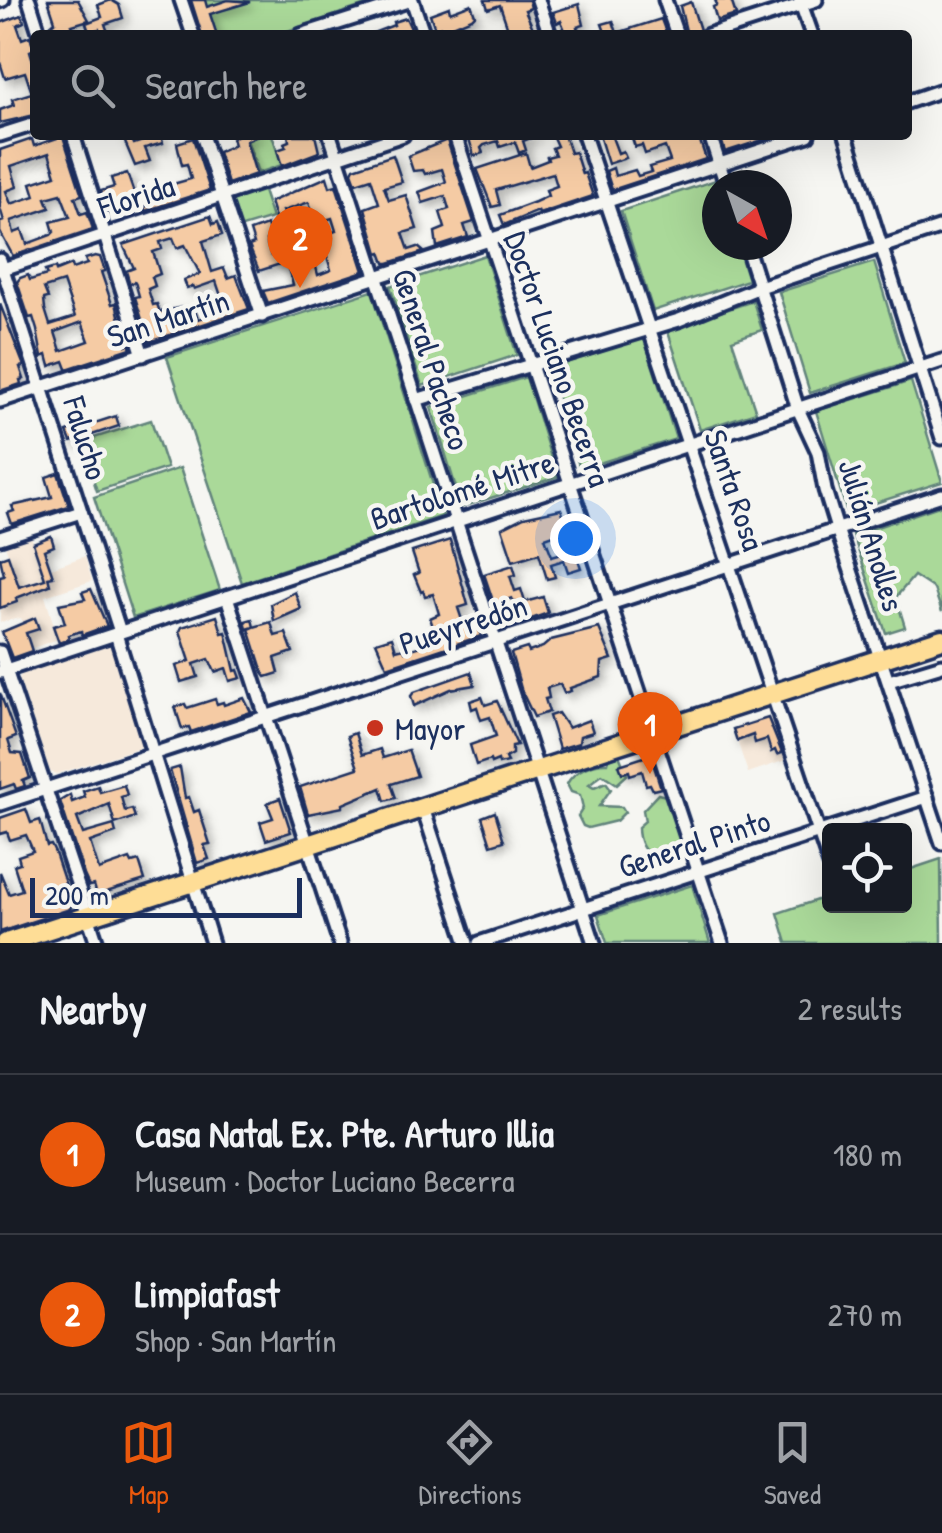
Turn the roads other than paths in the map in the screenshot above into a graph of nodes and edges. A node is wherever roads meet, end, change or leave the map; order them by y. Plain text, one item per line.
1 (29, 0) edge
2 (182, 0) edge
3 (412, 0) edge
4 (538, 0) edge
5 (666, 0) edge
6 (816, 0) edge
7 (800, 2) edge
8 (38, 30) edge
9 (191, 30) edge
10 (317, 30) edge
11 (422, 30) edge
12 (548, 30) edge
13 (675, 30) edge
14 (722, 30) edge
15 (810, 30) edge
16 (942, 90) edge
17 (912, 100) edge
18 (30, 126) edge
19 (0, 135) edge
20 (75, 140) edge
21 (204, 140) edge
22 (332, 140) edge
23 (388, 140) edge
24 (458, 140) edge
25 (586, 140) edge
26 (712, 140) edge
27 (793, 140) edge
28 (848, 140) edge
29 (338, 157) junction
30 (719, 165) junction
31 (721, 170) edge
32 (222, 196) junction
33 (606, 202) junction
34 (942, 227) edge
35 (106, 235) junction
36 (490, 242) junction
37 (882, 246) junction
38 (751, 260) edge
39 (1, 266) edge
40 (378, 278) junction
41 (760, 287) junction
42 (262, 316) junction
43 (651, 327) junction
44 (143, 355) junction
45 (942, 361) edge
46 (531, 365) junction
47 (919, 369) junction
48 (42, 388) junction
49 (416, 400) junction
50 (0, 401) edge
51 (798, 408) junction
52 (942, 438) edge
53 (690, 444) junction
54 (571, 483) junction
55 (942, 495) edge
56 (81, 512) junction
57 (456, 521) junction
58 (837, 530) junction
59 (0, 538) edge
60 (731, 564) junction
61 (227, 597) junction
62 (611, 604) junction
63 (118, 633) junction
64 (942, 639) edge
65 (495, 642) junction
66 (0, 652) edge
67 (882, 659) junction
68 (942, 665) edge
69 (3, 672) edge
70 (889, 681) junction
71 (774, 694) junction
72 (265, 716) junction
73 (652, 733) junction
74 (154, 755) junction
75 (538, 770) junction
76 (46, 790) junction
77 (933, 801) edge
78 (0, 804) edge
79 (423, 808) junction
80 (819, 832) junction
81 (822, 841) edge
82 (942, 843) edge
83 (308, 845) junction
84 (698, 872) junction
85 (192, 884) junction
86 (583, 909) junction
87 (88, 917) junction
88 (6, 943) edge
89 (97, 943) edge
90 (212, 943) edge
91 (340, 943) edge
92 (467, 943) edge
93 (479, 943) edge
94 (594, 943) edge
95 (722, 943) edge

1 - 8 street
2 - 9 street
3 - 10 street
3 - 11 street
4 - 12 street
5 - 13 street
6 - 7 street
7 - 14 street
7 - 15 street
16 - 17 street
18 - 19 street
20 - 35 street
21 - 32 street
22 - 29 street, General Pacheco
23 - 29 street, Florida
24 - 36 street, Doctor Luciano Becerra
25 - 33 street, Santa Rosa
26 - 30 street
27 - 30 street, San Martín
28 - 37 street
29 - 32 street, Florida
29 - 40 street, General Pacheco
30 - 31 street
30 - 33 street, San Martín
32 - 35 street, Florida
32 - 42 street
33 - 36 street, San Martín
33 - 43 street, Santa Rosa
34 - 37 street
35 - 39 street, Florida
35 - 44 street
36 - 40 street, San Martín
36 - 46 street, Doctor Luciano Becerra
37 - 41 street
37 - 47 street
38 - 41 street, Julián Anolles
39 - 48 street, Falucho
40 - 42 street, San Martín
40 - 49 street, General Pacheco
41 - 43 street
41 - 51 street, Julián Anolles
42 - 44 street, San Martín
43 - 46 street
43 - 53 street, Santa Rosa
44 - 48 street, San Martín
45 - 47 street, Bartolomé Mitre
46 - 49 street
46 - 54 street, Doctor Luciano Becerra
47 - 51 street, Bartolomé Mitre
47 - 52 street
48 - 50 street, San Martín
48 - 56 street, Falucho
49 - 57 street, General Pacheco
51 - 53 street, Bartolomé Mitre
51 - 58 street, Julián Anolles
53 - 54 street, Bartolomé Mitre
53 - 60 street, Santa Rosa
54 - 57 street, Bartolomé Mitre
54 - 62 street, Doctor Luciano Becerra
55 - 58 street, Pueyrredón
56 - 59 street
56 - 63 street, Falucho
57 - 61 street, Bartolomé Mitre
57 - 65 street, General Pacheco
58 - 60 street, Pueyrredón
58 - 67 street, Julián Anolles
60 - 62 street, Pueyrredón
60 - 71 street, Santa Rosa
61 - 63 street, Bartolomé Mitre
61 - 72 street
62 - 65 street, Pueyrredón
62 - 73 street, Doctor Luciano Becerra
63 - 69 street, Bartolomé Mitre
63 - 74 street, Falucho
64 - 67 main road
65 - 72 street, Pueyrredón
65 - 75 street, General Pacheco
66 - 69 street
67 - 70 street, Julián Anolles
67 - 71 main road
68 - 70 street
69 - 76 street
70 - 77 street, Julián Anolles
71 - 73 main road
71 - 80 street, Santa Rosa
72 - 74 street, Pueyrredón
72 - 83 street
73 - 75 main road
73 - 84 street, Doctor Luciano Becerra
74 - 76 street, Pueyrredón
74 - 85 street, Falucho
75 - 79 main road
75 - 86 street, General Pacheco
76 - 78 street, Pueyrredón
76 - 87 street
77 - 80 street, General Pinto
77 - 82 street, Julián Anolles
79 - 83 main road
79 - 92 street
80 - 81 street, Santa Rosa
80 - 84 street, General Pinto
83 - 85 main road
83 - 91 street
84 - 86 street, General Pinto
84 - 95 street, Doctor Luciano Becerra
85 - 87 main road
85 - 90 street, Falucho
86 - 93 street, General Pinto
86 - 94 street, General Pacheco
87 - 88 main road
87 - 89 street

